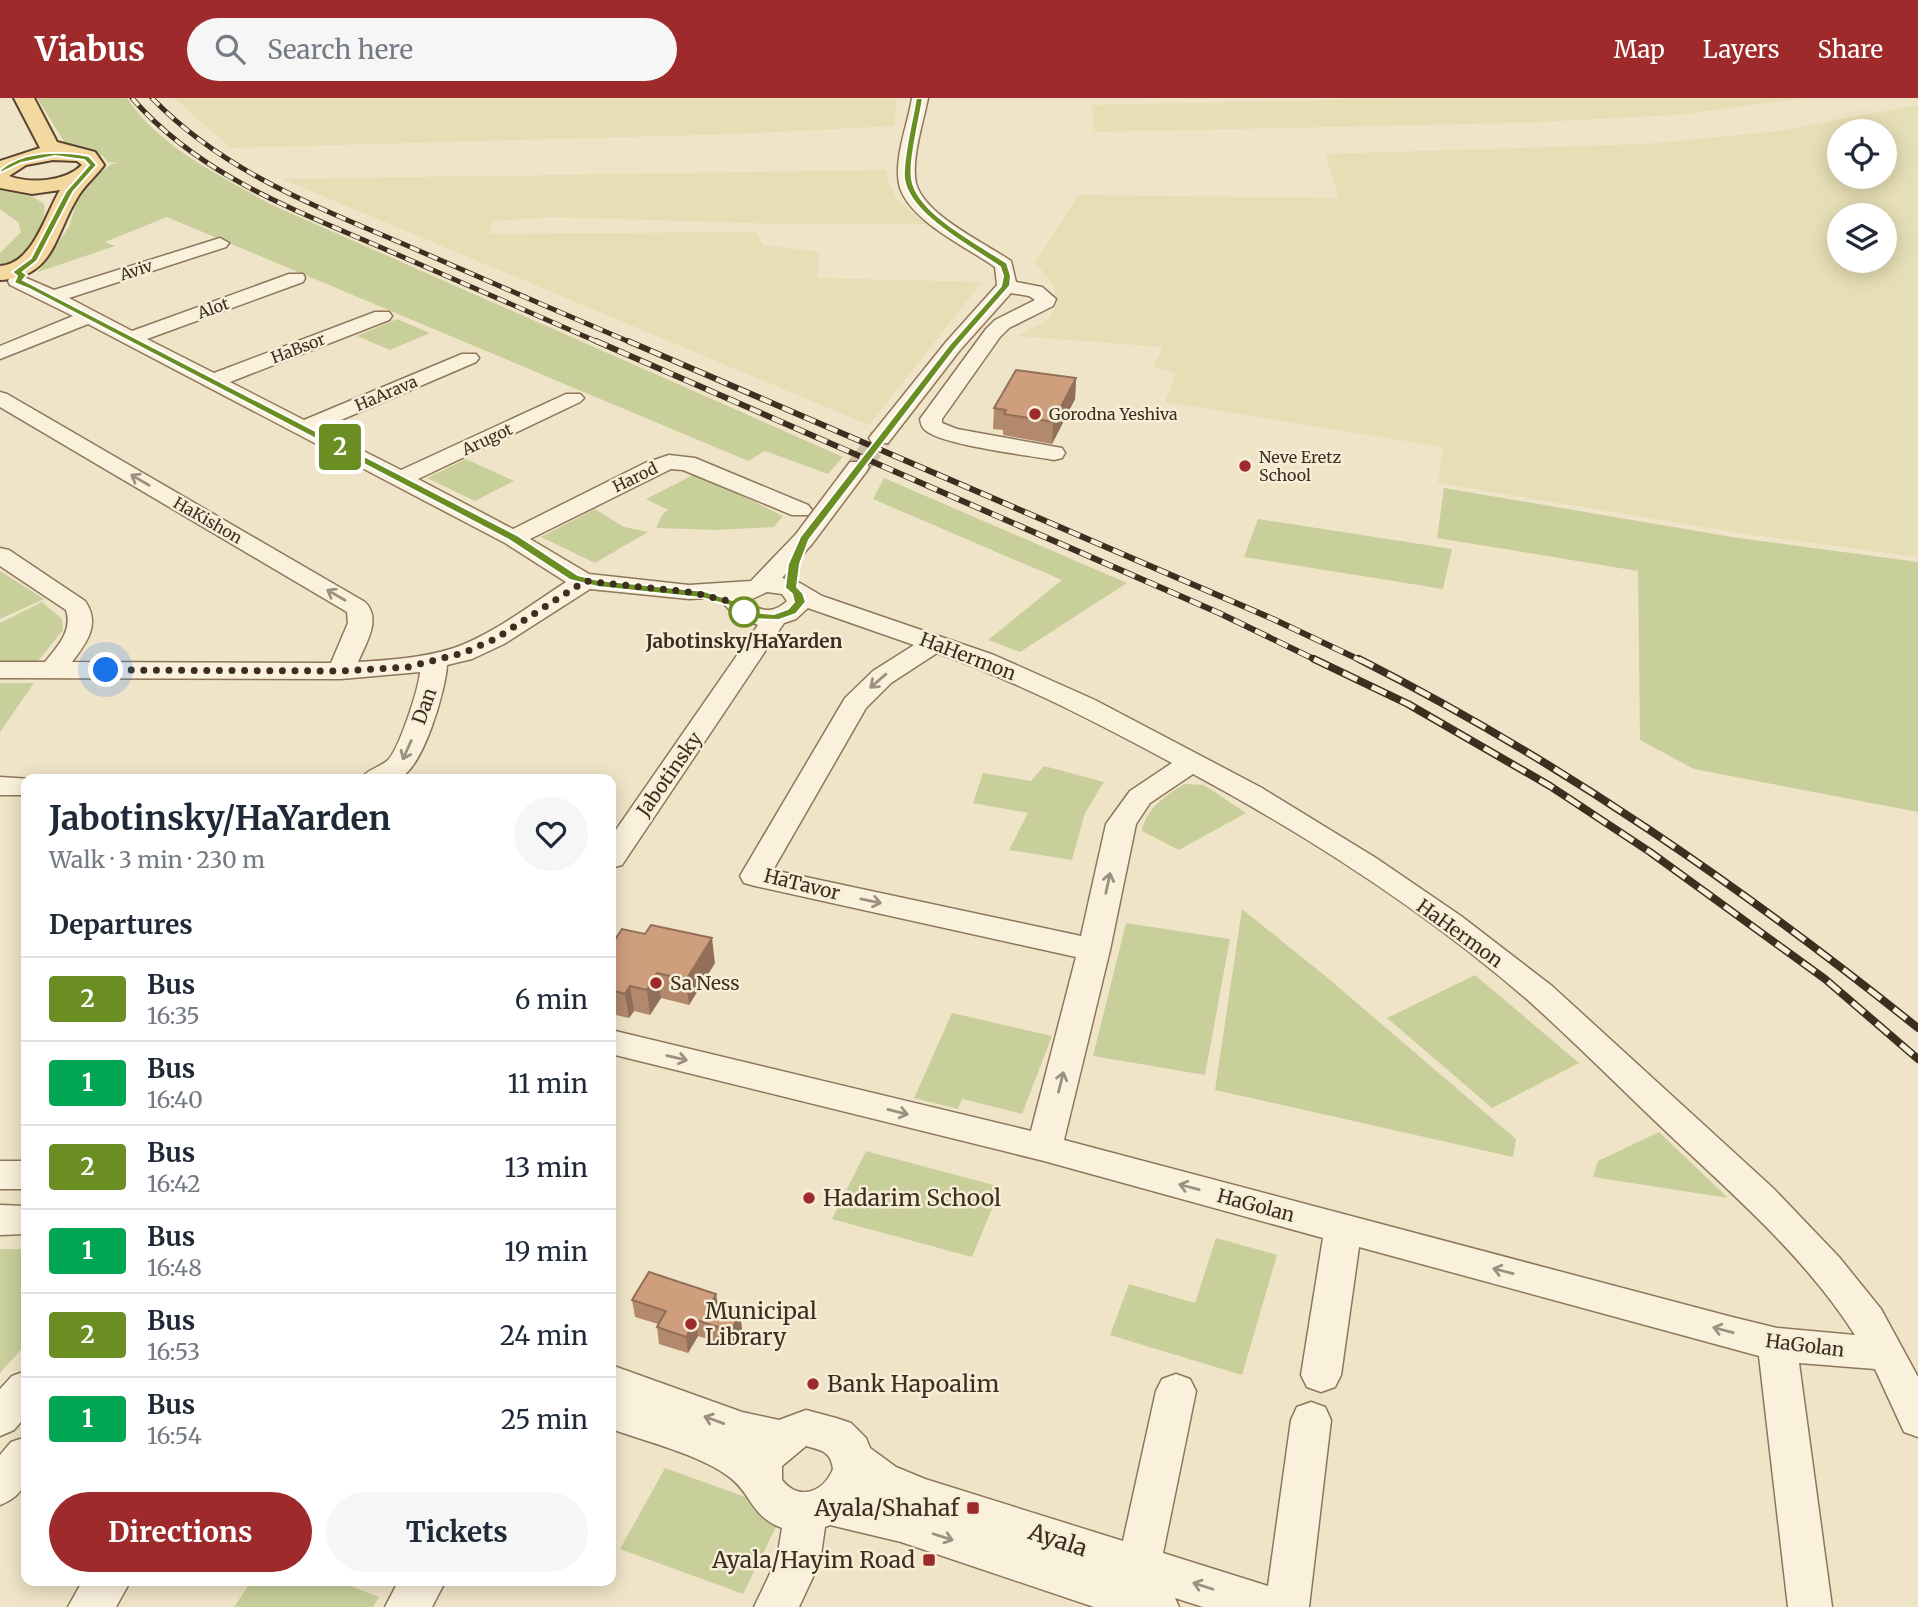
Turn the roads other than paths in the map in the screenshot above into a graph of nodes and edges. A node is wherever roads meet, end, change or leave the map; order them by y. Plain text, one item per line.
1 (24, 98) edge
2 (920, 98) edge
3 (20, 143) dead end
4 (67, 154) junction
5 (86, 173) junction
6 (6, 176) edge
7 (60, 212) junction
8 (220, 243) dead end
9 (8, 278) edge
10 (296, 278) dead end
11 (1006, 286) junction
12 (52, 297) junction
13 (89, 316) junction
14 (382, 316) dead end
15 (131, 338) junction
16 (0, 353) edge
17 (469, 358) dead end
18 (213, 381) junction
19 (0, 398) edge
20 (573, 398) dead end
21 (303, 428) junction
22 (880, 438) tunnel mouth
23 (1054, 453) dead end
24 (858, 467) tunnel mouth
25 (400, 479) junction
26 (800, 510) dead end
27 (513, 538) junction
28 (804, 539) junction
29 (0, 555) edge
30 (585, 581) junction
31 (794, 590) junction
32 (748, 597) junction
33 (780, 616) junction
34 (867, 619) junction
35 (935, 643) junction
36 (433, 663) junction
37 (0, 670) edge
38 (53, 670) junction
39 (341, 671) junction
40 (704, 725) junction
41 (1193, 762) junction
42 (387, 774) edge
43 (0, 786) edge
44 (21, 786) edge
45 (616, 851) edge
46 (1094, 950) junction
47 (616, 1043) edge
48 (1044, 1148) junction
49 (0, 1175) edge
50 (21, 1175) edge
51 (0, 1220) edge
52 (21, 1220) edge
53 (1343, 1228) junction
54 (1777, 1344) junction
55 (1887, 1354) junction
56 (1321, 1375) dead end
57 (616, 1384) edge
58 (1176, 1391) dead end
59 (21, 1394) edge
60 (616, 1413) edge
61 (0, 1418) edge
62 (1918, 1419) edge
63 (1311, 1420) dead end
64 (779, 1438) junction
65 (853, 1459) junction
66 (21, 1461) edge
67 (760, 1478) junction
68 (0, 1486) edge
69 (818, 1509) junction
70 (1139, 1566) junction
71 (105, 1586) edge
72 (420, 1586) edge
73 (1084, 1596) edge
74 (90, 1607) edge
75 (407, 1607) edge
76 (776, 1607) edge
77 (1157, 1607) edge
78 (1268, 1607) edge
79 (1287, 1607) edge
80 (1810, 1607) edge

1 - 4 main road
2 - 11 street
3 - 6 main road
4 - 5 main road
4 - 6 main road
5 - 6 main road
5 - 7 main road
6 - 7 main road
7 - 9 main road
8 - 12 street, Aviv
9 - 12 street
10 - 15 street, Alot
11 - 22 street
11 - 23 street
12 - 13 street
13 - 15 street
13 - 16 street
14 - 18 street, HaBsor
15 - 18 street
17 - 21 street, HaArava
18 - 21 street
39 -> 19 street, HaKishon
20 - 25 street, Arugot
21 - 25 street
24 - 28 street, Jabotinsky
25 - 27 street
26 - 27 street, Harod
27 - 30 street
28 - 31 street, Jabotinsky
28 - 32 street, Jabotinsky
29 - 38 street
30 - 32 street
30 - 36 street, Dan
31 - 32 street, HaHermon
31 - 33 street, Jabotinsky
31 - 34 street, HaHermon
32 - 33 street, HaHermon
32 - 40 street, Jabotinsky
33 - 34 street, HaHermon
33 - 40 street, Jabotinsky
34 - 35 street, HaHermon
35 - 41 street, HaHermon
35 -> 46 street, HaTavor
36 - 39 street
36 -> 42 street, Dan
37 - 38 street
38 - 39 street
40 - 45 street, Jabotinsky
46 -> 41 street
41 - 55 street, HaHermon
43 - 44 street
48 -> 46 street
47 -> 48 street, HaGolan
53 -> 48 street, HaGolan
49 - 50 street
51 - 52 street
54 -> 53 street, HaGolan
53 - 56 street
54 - 55 street, HaGolan
54 - 80 street
55 - 62 street, HaHermon
64 -> 57 street
58 - 70 street
59 - 61 street
60 - 67 street
63 - 79 street
64 - 65 street
64 - 67 street
65 - 69 street
65 - 70 street, Ayala
66 - 68 street
67 - 69 street
69 -> 73 street, Ayala
69 - 76 street
78 -> 70 street, Ayala
71 - 74 street
72 - 75 street
73 - 77 street, Ayala

